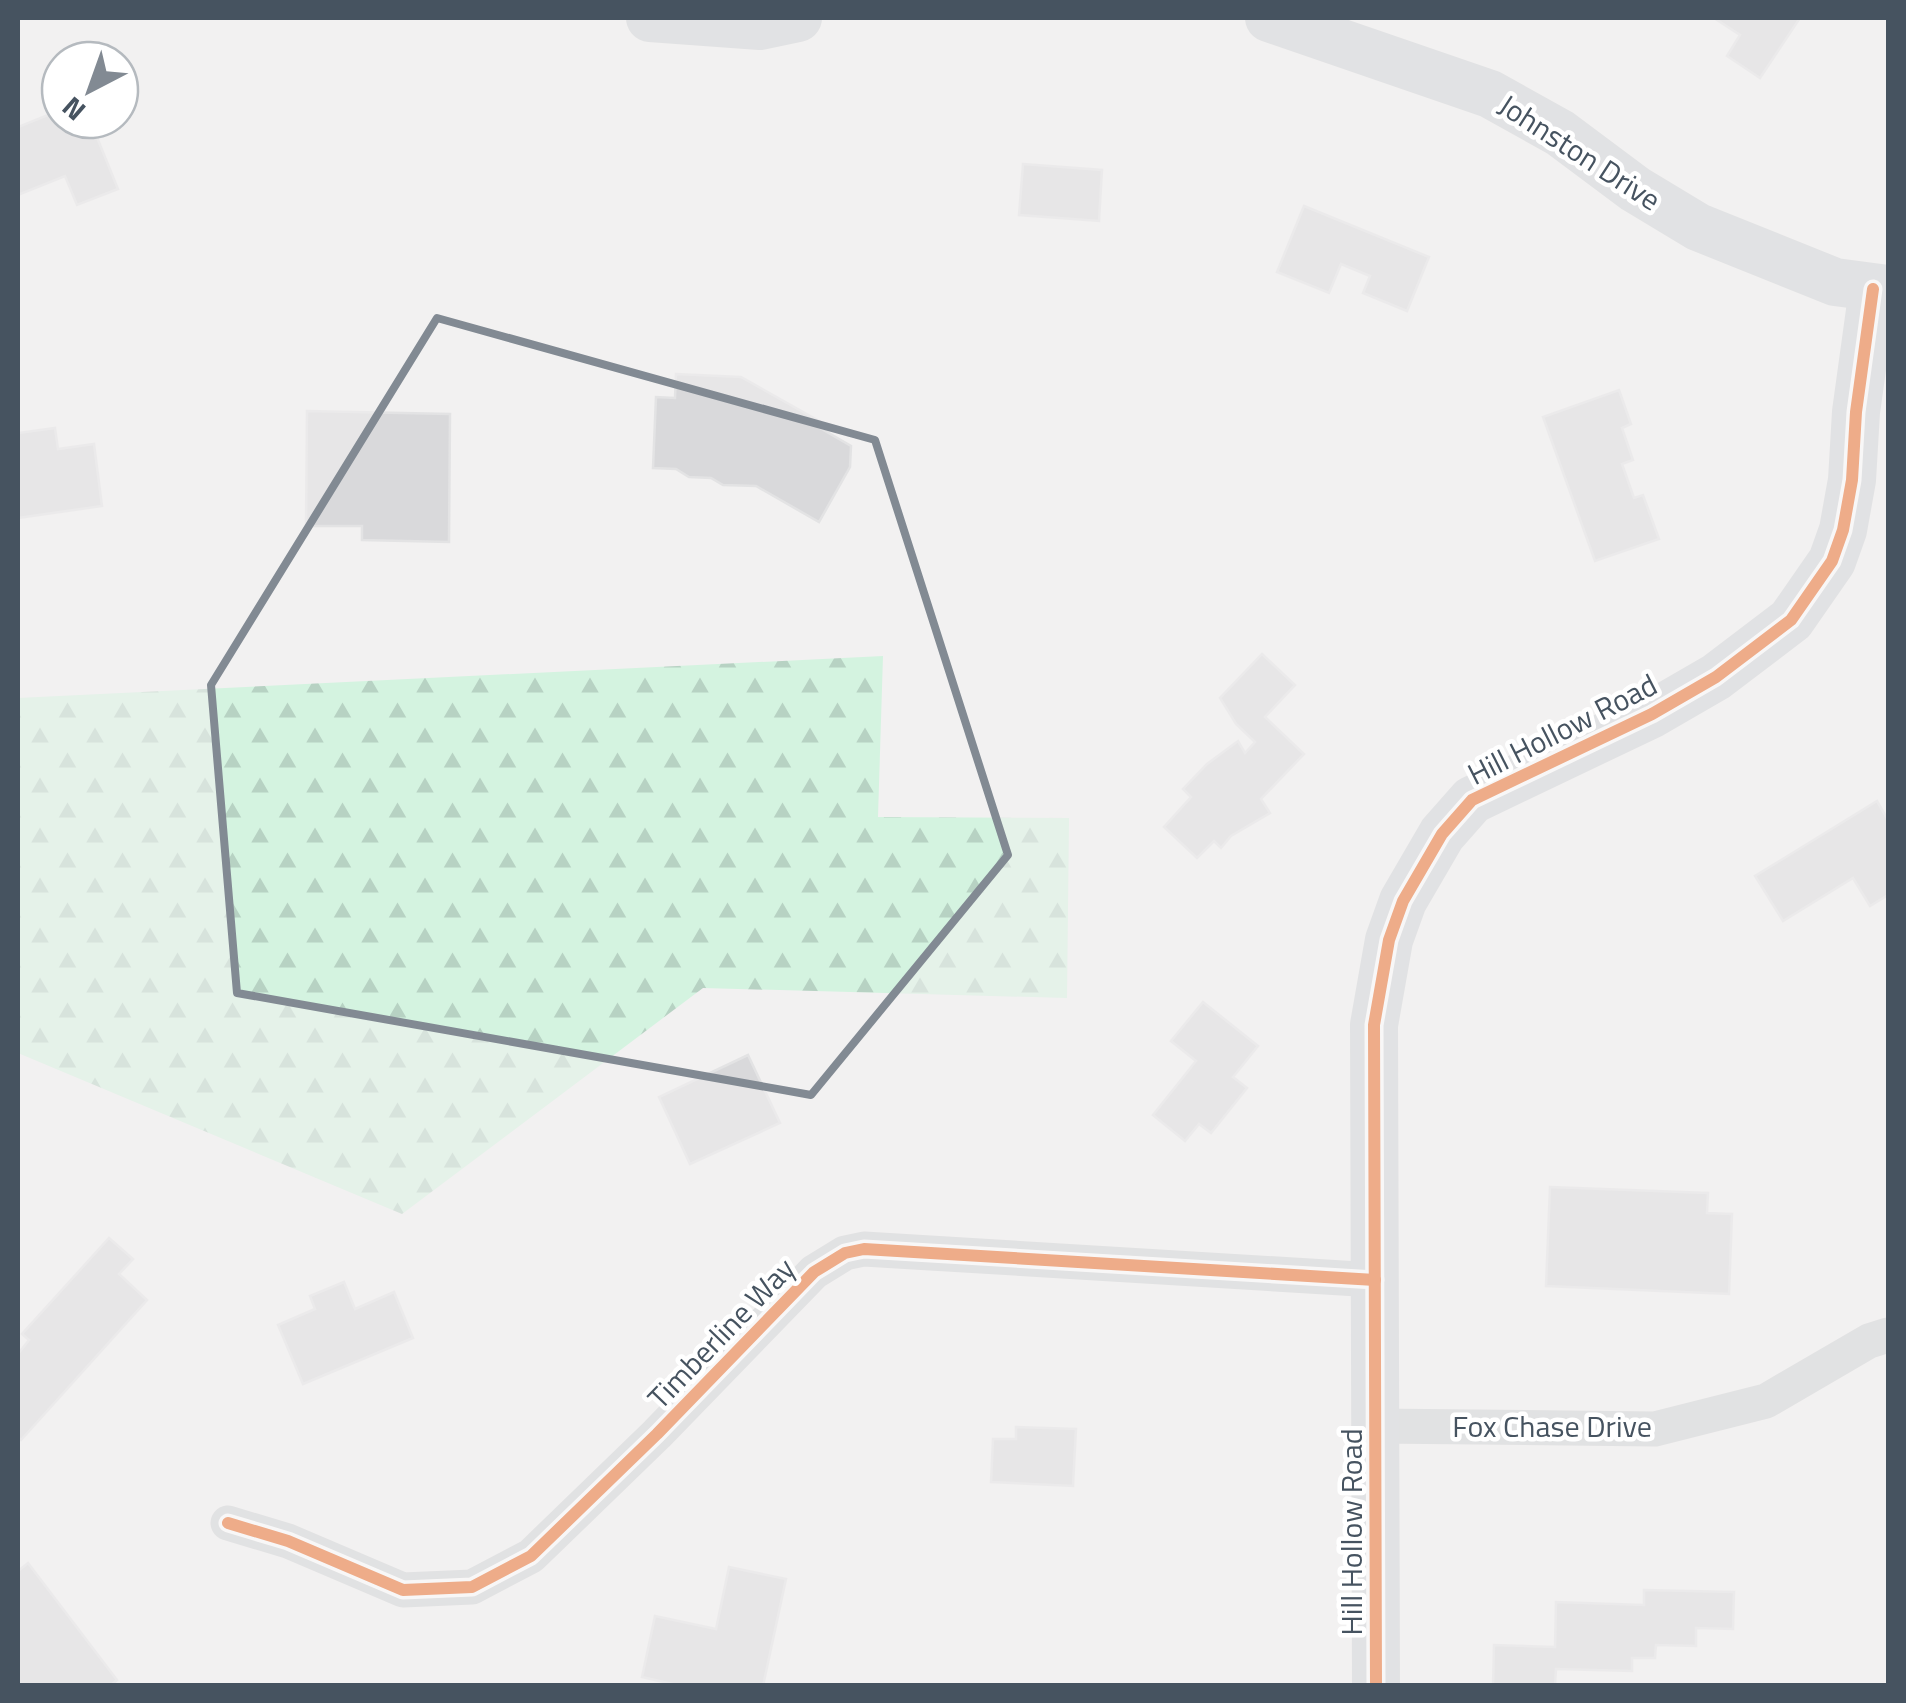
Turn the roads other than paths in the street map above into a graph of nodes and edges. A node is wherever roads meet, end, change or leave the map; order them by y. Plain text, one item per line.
1 (650, 18) edge
2 (798, 18) edge
3 (1269, 18) edge
4 (1881, 289) edge
5 (1375, 1280) junction
6 (1888, 1335) edge
7 (1376, 1426) junction
8 (228, 1523) dead end
9 (1376, 1686) edge

1 - 2 street
3 - 4 street, Johnston Drive
4 - 5 street, Hill Hollow Road
5 - 7 street, Hill Hollow Road
5 - 8 street, Timberline Way
6 - 7 street, Fox Chase Drive
7 - 9 street, Hill Hollow Road

